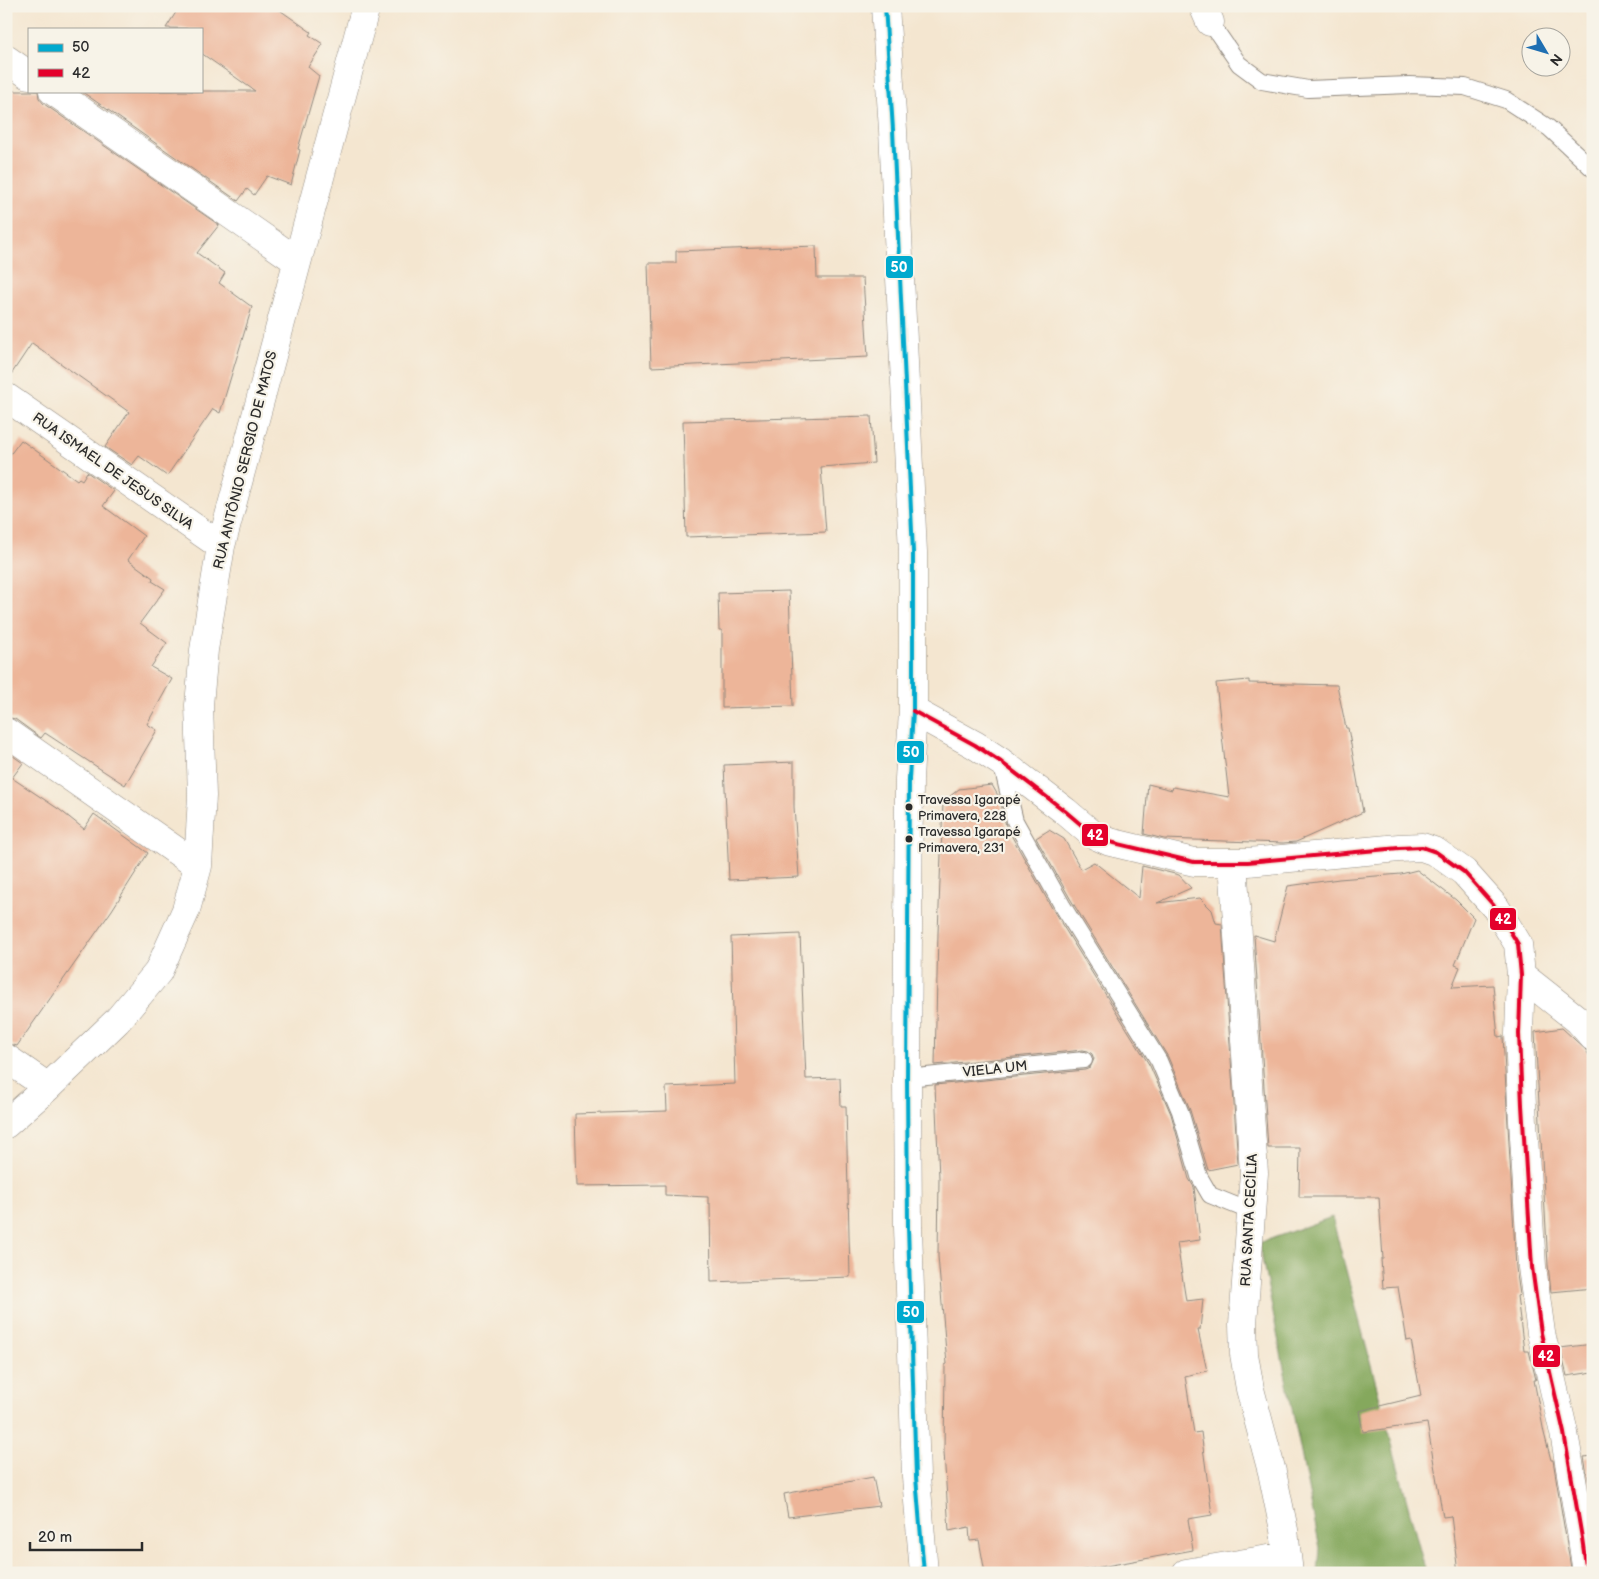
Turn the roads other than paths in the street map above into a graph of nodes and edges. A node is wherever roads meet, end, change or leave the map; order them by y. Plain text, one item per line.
1 (366, 6) edge
2 (886, 6) edge
3 (1206, 14) edge
4 (6, 59) edge
5 (28, 74) edge
6 (54, 92) edge
7 (1593, 169) edge
8 (297, 261) junction
9 (6, 398) edge
10 (220, 546) junction
11 (913, 711) junction
12 (6, 732) edge
13 (1001, 762) junction
14 (1233, 862) junction
15 (198, 866) junction
16 (1521, 976) junction
17 (1588, 1023) edge
18 (6, 1058) edge
19 (1084, 1060) dead end
20 (906, 1078) junction
21 (48, 1087) junction
22 (6, 1124) edge
23 (1252, 1212) junction
24 (1288, 1564) edge
25 (924, 1573) edge
26 (1186, 1573) edge
27 (1587, 1573) edge

1 - 8 street, RUA ANTÔNIO SERGIO DE MATOS
2 - 11 street
3 - 7 lane
4 - 5 street
6 - 8 street
8 - 10 street, RUA ANTÔNIO SERGIO DE MATOS
9 - 10 street, RUA ISMAEL DE JESUS SILVA
10 - 15 street, RUA ANTÔNIO SERGIO DE MATOS
11 - 13 street
11 - 20 street
12 - 15 street
13 - 14 street
13 - 23 lane
14 - 16 street
14 - 23 street, RUA SANTA CECÍLIA
15 - 21 street, RUA ANTÔNIO SERGIO DE MATOS
16 - 17 street
16 - 27 street
18 - 21 street
19 - 20 lane, VIELA UM
20 - 25 street
21 - 22 street, RUA ANTÔNIO SERGIO DE MATOS
23 - 24 street, RUA SANTA CECÍLIA
24 - 26 street

